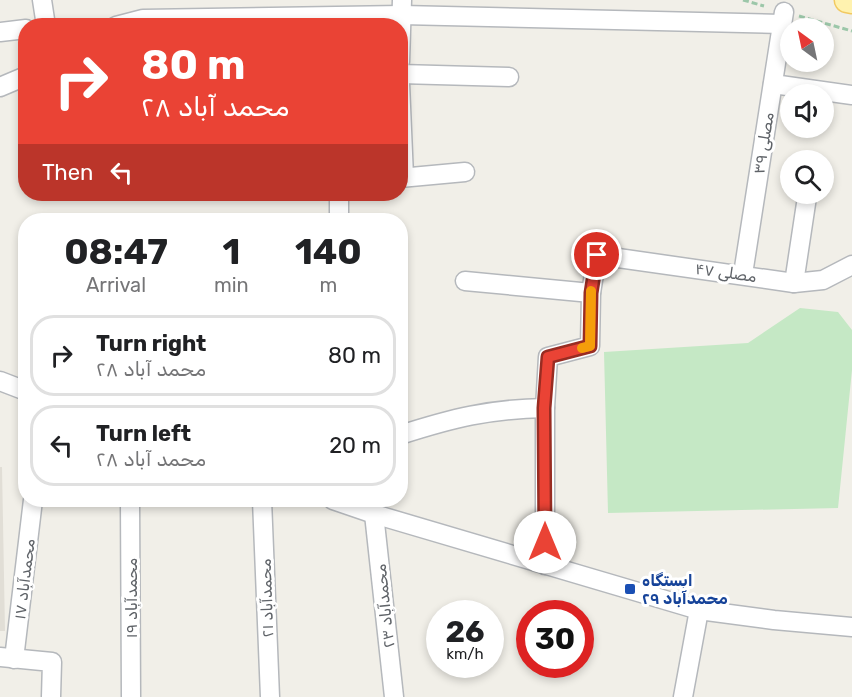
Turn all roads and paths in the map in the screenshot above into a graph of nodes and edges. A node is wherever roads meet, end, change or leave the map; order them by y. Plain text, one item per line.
1 (42, 0) edge
2 (766, 0) edge
3 (847, 0) edge
4 (852, 1) edge
5 (764, 6) dead end
6 (402, 7) edge
7 (288, 8) edge
8 (45, 18) edge
9 (184, 18) edge
10 (18, 30) edge
11 (0, 33) edge
12 (408, 74) edge
13 (509, 77) dead end
14 (18, 79) edge
15 (772, 84) junction
16 (0, 87) edge
17 (852, 95) edge
18 (465, 172) dead end
19 (408, 177) edge
20 (806, 204) edge
21 (852, 265) edge
22 (743, 274) junction
23 (465, 281) dead end
24 (794, 283) junction
25 (591, 293) junction
26 (0, 381) edge
27 (18, 388) edge
28 (544, 408) junction
29 (408, 432) edge
30 (32, 507) edge
31 (130, 507) edge
32 (262, 507) edge
33 (354, 507) edge
34 (374, 514) junction
35 (545, 565) junction
36 (699, 610) junction
37 (852, 627) edge
38 (7, 658) edge
39 (51, 697) edge
40 (131, 697) edge
41 (270, 697) edge
42 (394, 697) edge
43 (683, 697) edge

1 - 8 street
2 - 5 path
3 - 4 main road
6 - 7 street
6 - 15 street, مصلی ۳۹
7 - 9 street
10 - 11 street
12 - 13 street
14 - 16 street
15 - 17 street
15 - 22 street, مصلی ۳۹
18 - 19 street
20 - 24 street
21 - 24 street, مصلی ۴۷
22 - 24 street, مصلی ۴۷
22 - 25 street, مصلی ۴۷
23 - 25 street
25 - 28 street
26 - 27 street
28 - 29 street
28 - 35 street
30 - 38 street, محمدآباد ۱۷
31 - 40 street, محمدآباد ۱۹
32 - 41 street, محمدآباد ۲۱
33 - 34 street
34 - 35 street
34 - 42 street, محمدآباد ۲۳
35 - 36 street
36 - 37 street
36 - 43 street
38 - 39 street

